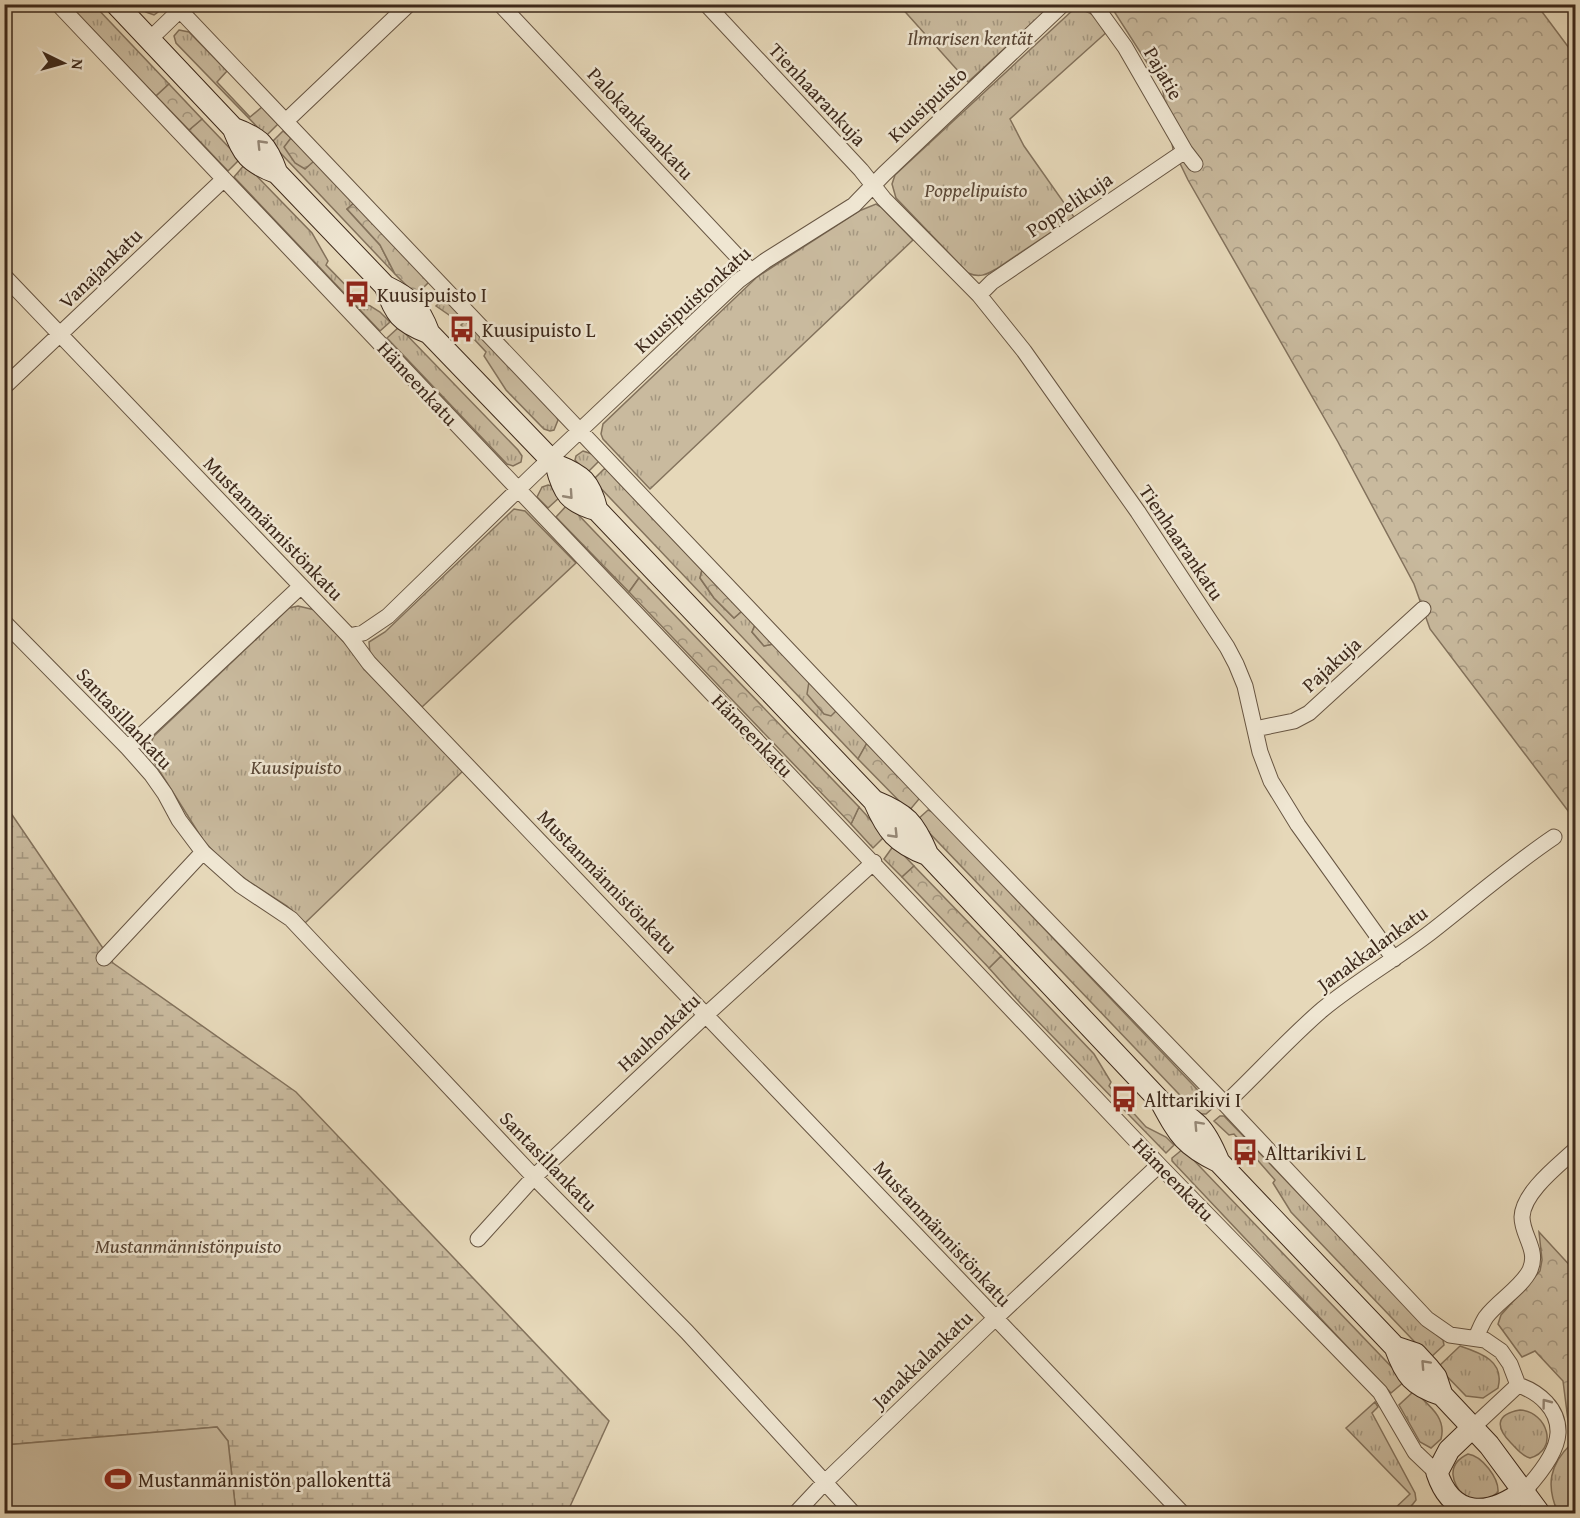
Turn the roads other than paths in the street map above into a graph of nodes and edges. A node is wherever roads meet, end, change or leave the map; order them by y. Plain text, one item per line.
1 (58, 4) edge
2 (116, 4) edge
3 (409, 4) edge
4 (500, 4) edge
5 (706, 4) edge
6 (1063, 4) edge
7 (1094, 4) edge
8 (177, 7) edge
9 (150, 40) junction
10 (286, 121) junction
11 (1185, 151) junction
12 (1195, 164) dead end
13 (224, 179) junction
14 (873, 186) junction
15 (751, 271) junction
16 (4, 276) edge
17 (979, 295) junction
18 (61, 335) junction
19 (4, 387) edge
20 (581, 430) junction
21 (553, 462) junction
22 (519, 490) junction
23 (300, 587) junction
24 (1423, 609) dead end
25 (4, 622) edge
26 (349, 636) junction
27 (1255, 729) junction
28 (128, 748) junction
29 (1554, 837) dead end
30 (203, 852) junction
31 (874, 862) junction
32 (104, 958) dead end
33 (1394, 960) junction
34 (707, 1014) junction
35 (1225, 1104) junction
36 (1575, 1149) edge
37 (1160, 1165) junction
38 (534, 1177) junction
39 (478, 1239) dead end
40 (995, 1318) junction
41 (1476, 1337) junction
42 (1518, 1385) junction
43 (1473, 1427) junction
44 (1437, 1473) junction
45 (824, 1483) junction
46 (1525, 1490) junction
47 (1446, 1508) edge
48 (795, 1514) edge
49 (854, 1514) edge
50 (1183, 1514) edge
51 (1540, 1514) edge

1 - 13 street, Hämeenkatu
2 - 9 main road
3 - 10 street
4 - 15 street, Palokankaankatu
5 - 14 street, Tienhaarankuja
6 - 14 street, Kuusipuisto
7 - 11 street, Pajatie
8 - 9 street
8 - 10 street
9 - 21 main road
10 - 20 street
11 - 12 street, Pajatie
11 - 17 street, Poppelikuja
13 - 18 street, Vanajankatu
13 - 22 street, Hämeenkatu
14 - 15 street, Kuusipuistonkatu
14 - 17 street, Tienhaarankatu
15 - 20 street, Kuusipuistonkatu
16 - 18 street, Mustanmännistönkatu
17 - 27 street, Tienhaarankatu
18 - 19 street, Vanajankatu
18 - 23 street, Mustanmännistönkatu
20 - 21 street, Kuusipuistonkatu
20 - 35 street
21 - 22 street
21 - 43 main road
22 - 26 street
22 - 31 street, Hämeenkatu
23 - 26 street, Mustanmännistönkatu
23 - 28 street
24 - 27 street, Pajakuja
25 - 28 street, Santasillankatu
26 - 34 street, Mustanmännistönkatu
27 - 33 street, Tienhaarankatu
28 - 30 street, Santasillankatu
29 - 33 street, Janakkalankatu
30 - 32 street
30 - 38 street, Santasillankatu
31 - 34 street, Hauhonkatu
31 - 37 street, Hämeenkatu
33 - 35 street, Janakkalankatu
34 - 38 street, Hauhonkatu
34 - 40 street, Mustanmännistönkatu
35 - 41 street
36 - 41 street
37 - 40 street, Janakkalankatu
37 - 44 street, Hämeenkatu
38 - 39 street, Hauhonkatu
38 - 45 street, Santasillankatu
40 - 45 street, Janakkalankatu
40 - 50 street, Mustanmännistönkatu
41 - 42 street
42 - 43 street
46 -> 42 street, Hämeenkatu
43 - 44 main road
43 - 46 main road
44 - 47 main road, Hämeenkatu
45 - 48 street, Janakkalankatu
45 - 49 street, Santasillankatu
46 - 47 main road, Hämeenkatu
46 - 51 main road

